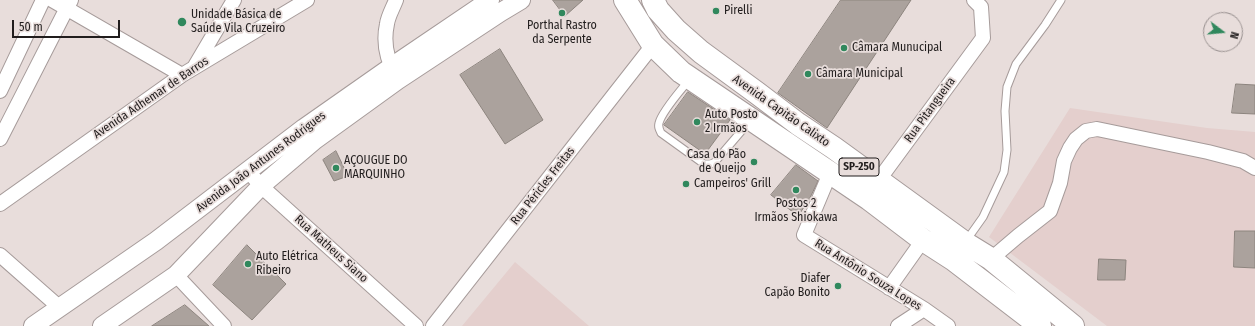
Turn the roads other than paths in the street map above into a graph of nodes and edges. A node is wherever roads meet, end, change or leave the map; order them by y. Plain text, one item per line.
1 (43, 0) edge
2 (52, 0) edge
3 (234, 0) edge
4 (306, 0) edge
5 (396, 0) edge
6 (490, 0) edge
7 (521, 0) edge
8 (625, 0) edge
9 (653, 0) edge
10 (974, 0) edge
11 (1061, 0) edge
12 (69, 4) edge
13 (653, 45) junction
14 (188, 71) junction
15 (394, 73) junction
16 (690, 78) junction
17 (0, 91) edge
18 (751, 120) junction
19 (0, 139) edge
20 (1255, 168) edge
21 (248, 171) junction
22 (830, 173) junction
23 (878, 181) junction
24 (261, 186) junction
25 (0, 204) edge
26 (923, 240) junction
27 (965, 243) junction
28 (0, 256) edge
29 (991, 259) junction
30 (176, 275) junction
31 (889, 288) junction
32 (59, 307) junction
33 (924, 308) junction
34 (32, 326) edge
35 (102, 326) edge
36 (224, 326) edge
37 (416, 326) edge
38 (433, 326) edge
39 (898, 326) edge
40 (948, 326) edge
41 (1040, 326) edge
42 (1073, 326) edge

1 - 17 street
2 - 12 street
3 - 14 street
4 - 14 street, Avenida Adhemar de Barros
5 - 15 street
6 - 15 street, Avenida João Antunes Rodrigues
7 - 15 street, Avenida João Antunes Rodrigues
8 - 13 main road, Avenida Capitão Calixto / SP-250
9 - 23 main road, Avenida Capitão Calixto / SP-250
10 - 23 street, Rua Pitangueira
11 - 27 lane
12 - 14 street
12 - 19 street
13 - 16 main road, Avenida Capitão Calixto / SP-250
13 - 38 street, Rua Péricles Freitas
14 - 25 street, Avenida Adhemar de Barros
15 - 21 street, Avenida João Antunes Rodrigues
15 - 24 street, Avenida João Antunes Rodrigues
16 - 18 main road, Avenida Capitão Calixto / SP-250
16 - 18 lane
18 - 22 main road, Avenida Capitão Calixto / SP-250
20 - 29 street
21 - 24 street, Rua Matheus Siano
21 - 32 street, Avenida João Antunes Rodrigues
22 - 26 main road, Avenida Capitão Calixto / SP-250
22 - 31 street, Rua Antônio Souza Lopes
23 - 27 main road, Avenida Capitão Calixto / SP-250
24 - 30 street, Avenida João Antunes Rodrigues
24 - 37 street, Rua Matheus Siano
26 - 31 street
26 - 41 main road, Avenida Capitão Calixto / SP-250
27 - 29 main road, Avenida Capitão Calixto / SP-250
28 - 32 street
29 - 42 main road, Avenida Capitão Calixto / SP-250
30 - 35 street, Avenida João Antunes Rodrigues
30 - 36 street
31 - 33 street, Rua Antônio Souza Lopes
32 - 34 street, Avenida João Antunes Rodrigues
33 - 39 street
33 - 40 street, Rua Antônio Souza Lopes

